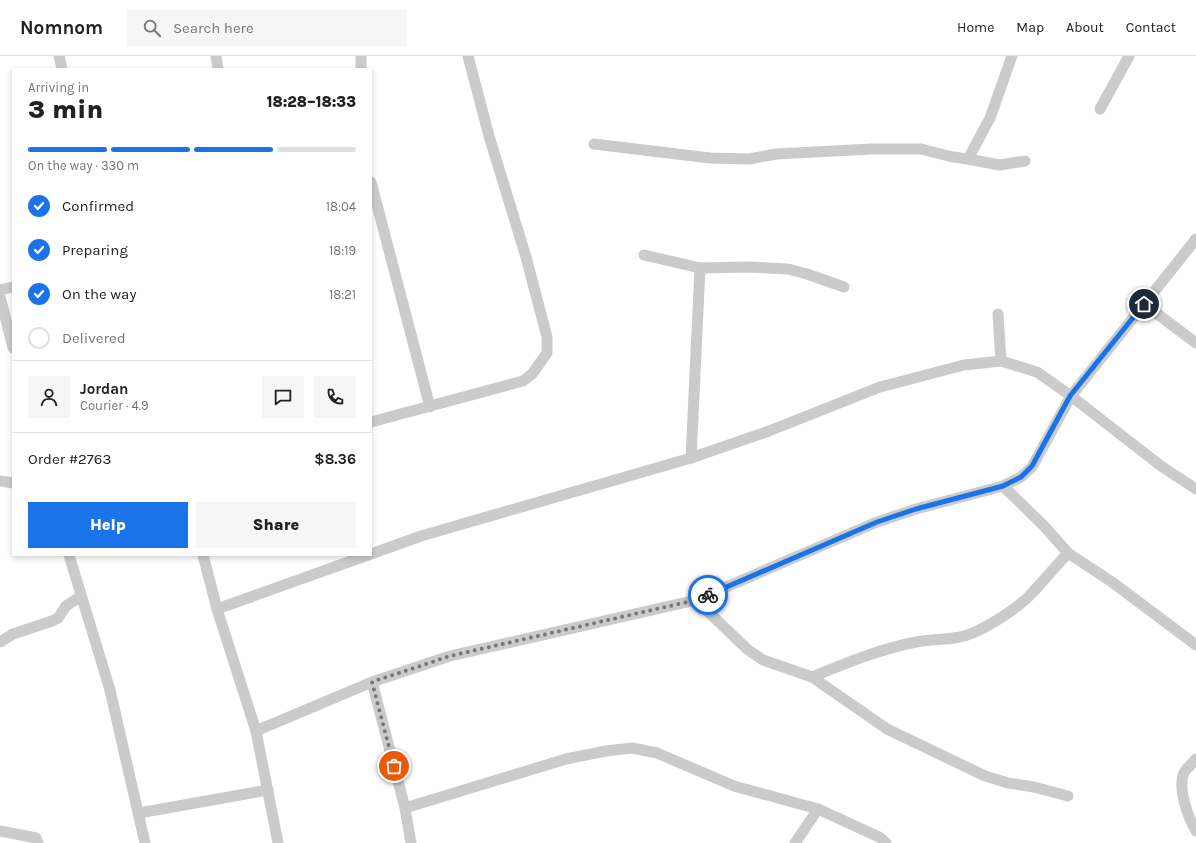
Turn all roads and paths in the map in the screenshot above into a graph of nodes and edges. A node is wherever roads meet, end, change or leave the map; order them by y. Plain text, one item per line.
1 (59, 56) edge
2 (216, 56) edge
3 (361, 56) edge
4 (468, 56) edge
5 (1012, 56) edge
6 (1129, 56) edge
7 (62, 68) edge
8 (218, 68) edge
9 (361, 68) edge
10 (1100, 109) dead end
11 (594, 144) dead end
12 (968, 159) junction
13 (1025, 161) dead end
14 (372, 186) edge
15 (1196, 239) edge
16 (644, 255) dead end
17 (700, 268) junction
18 (12, 287) edge
19 (844, 287) dead end
20 (0, 290) edge
21 (0, 296) edge
22 (1144, 304) junction
23 (998, 314) dead end
24 (1196, 343) edge
25 (12, 344) edge
26 (1001, 361) junction
27 (1070, 396) junction
28 (430, 407) junction
29 (372, 422) edge
30 (691, 458) junction
31 (0, 481) edge
32 (12, 483) edge
33 (1003, 486) junction
34 (1196, 489) edge
35 (1068, 553) junction
36 (372, 554) edge
37 (70, 556) edge
38 (203, 556) edge
39 (365, 556) edge
40 (81, 596) junction
41 (696, 600) junction
42 (217, 609) junction
43 (0, 642) edge
44 (1196, 645) edge
45 (812, 677) junction
46 (372, 682) junction
47 (256, 731) junction
48 (1196, 759) edge
49 (268, 790) junction
50 (1068, 796) dead end
51 (405, 808) junction
52 (818, 809) junction
53 (139, 813) junction
54 (0, 831) edge
55 (1196, 831) edge
56 (38, 843) edge
57 (146, 843) edge
58 (278, 843) edge
59 (411, 843) edge
60 (795, 843) edge
61 (886, 843) edge

1 - 7 street
2 - 8 street
3 - 9 street
4 - 28 street
5 - 12 street
6 - 10 street
11 - 12 street
12 - 13 street
14 - 28 street
15 - 22 street
16 - 17 street
17 - 19 street
17 - 30 street
18 - 20 street
21 - 25 street
22 - 24 street
22 - 27 street
23 - 26 street
26 - 27 street
26 - 30 street
27 - 33 street
27 - 34 street
28 - 29 street
30 - 36 street
31 - 32 street
33 - 35 street
33 - 41 street
35 - 44 street
35 - 45 street
37 - 40 street
38 - 42 street
39 - 42 street
40 - 43 street
40 - 53 street
41 - 45 street
41 - 46 street
42 - 47 street
45 - 50 street
46 - 47 street
46 - 51 street
47 - 49 street
48 - 55 street
49 - 53 street
49 - 58 street
51 - 52 street
51 - 59 street
52 - 60 street
52 - 61 street
53 - 57 street
54 - 56 street

